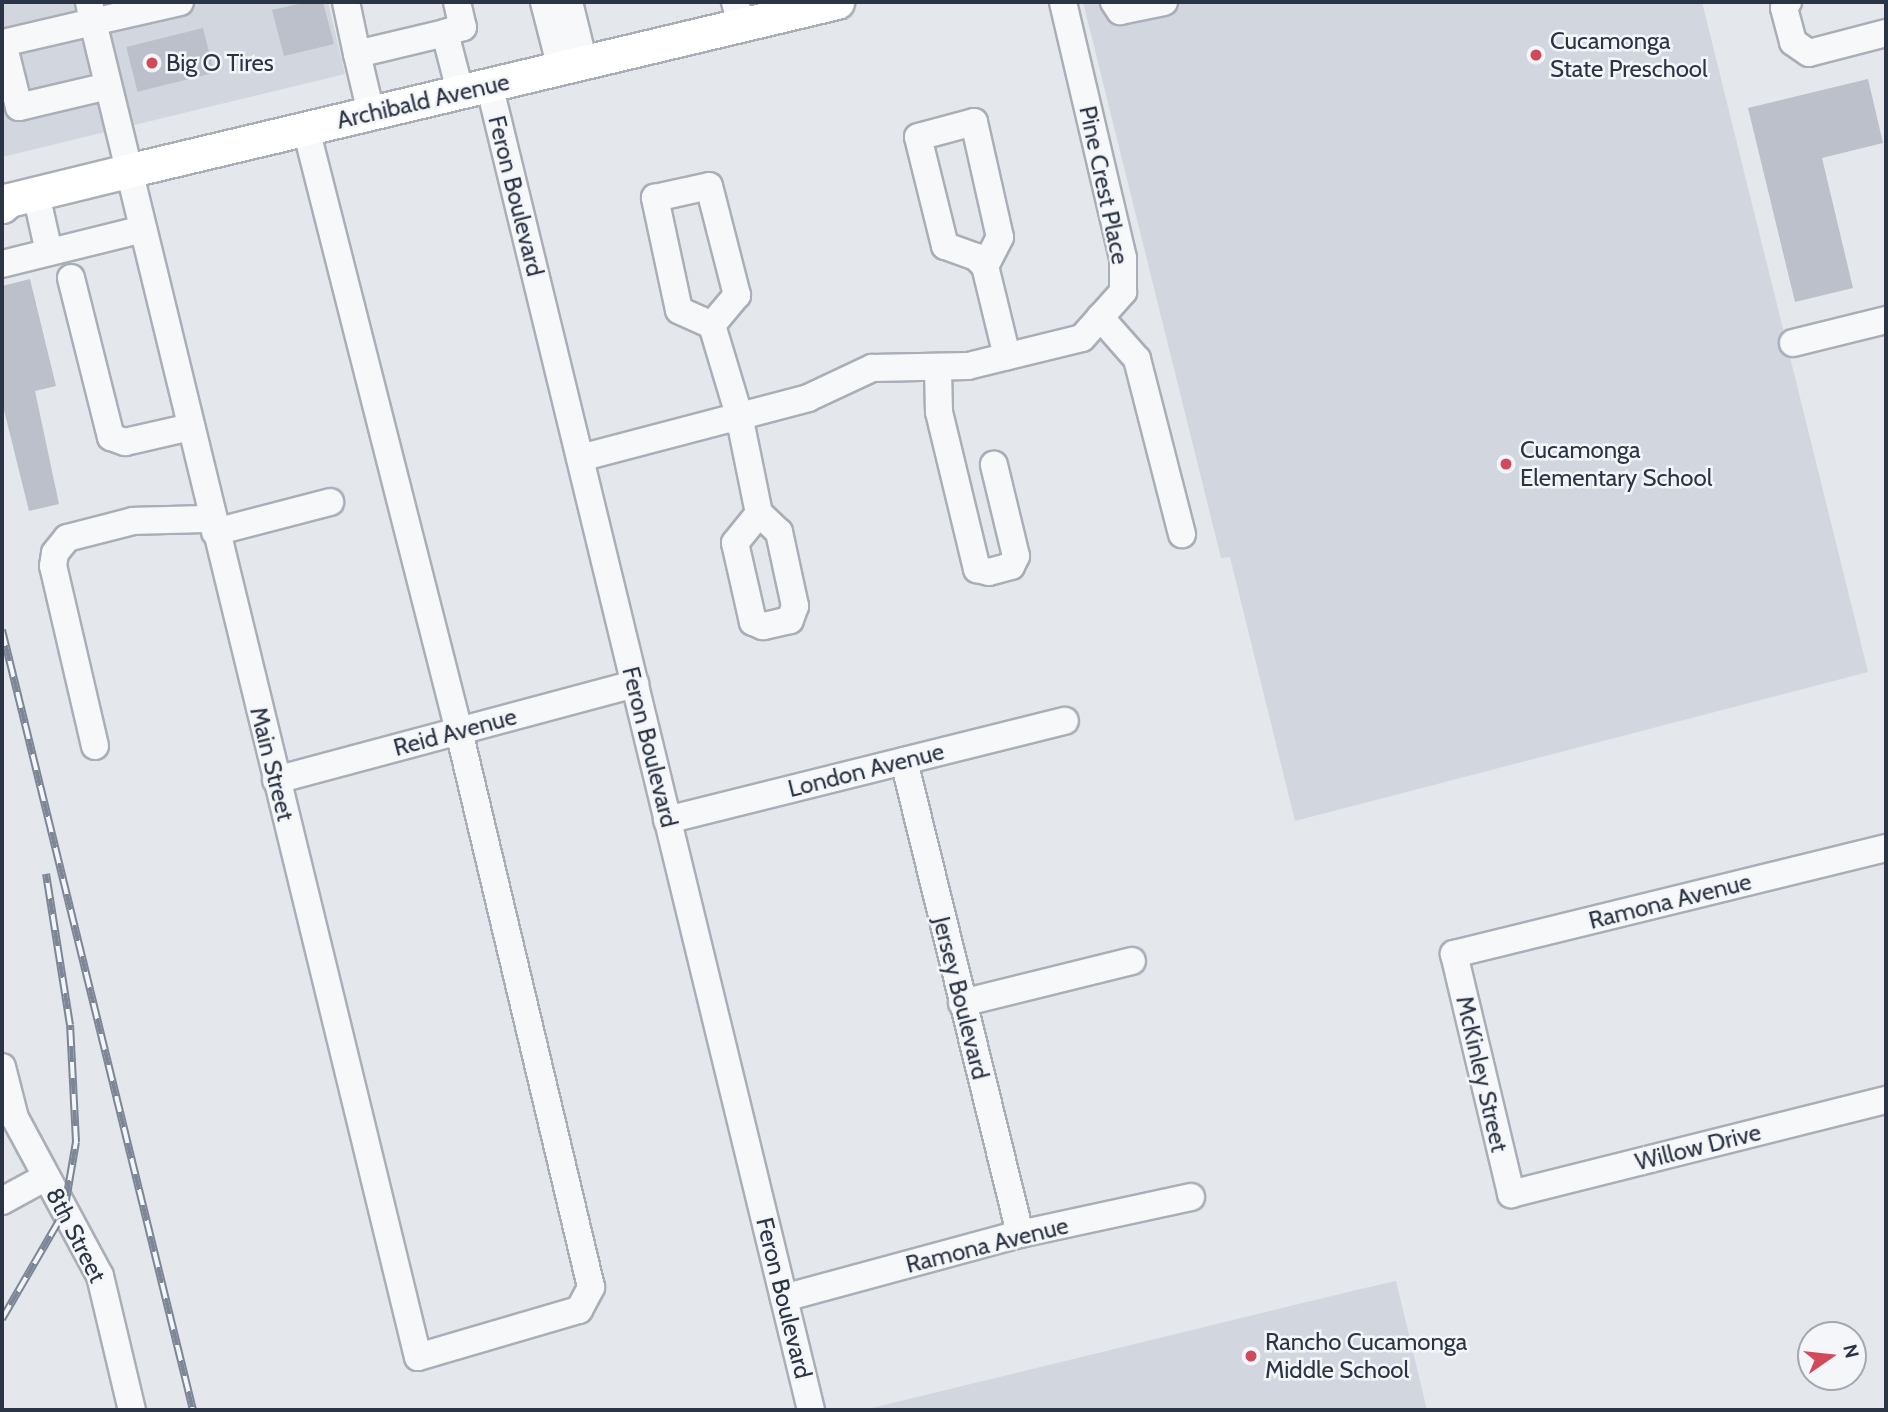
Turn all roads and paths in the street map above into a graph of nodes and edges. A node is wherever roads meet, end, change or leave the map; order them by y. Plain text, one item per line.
1 (180, 2) edge
2 (346, 2) edge
3 (457, 2) edge
4 (544, 2) edge
5 (569, 2) edge
6 (837, 2) edge
7 (1063, 2) edge
8 (1114, 2) edge
9 (1164, 2) edge
10 (1788, 2) edge
11 (91, 12) edge
12 (738, 13) edge
13 (445, 33) junction
14 (1886, 33) edge
15 (357, 54) junction
16 (573, 65) junction
17 (108, 86) junction
18 (475, 88) junction
19 (371, 113) junction
20 (306, 129) junction
21 (127, 171) junction
22 (12, 199) edge
23 (143, 229) junction
24 (49, 252) junction
25 (2, 264) edge
26 (985, 266) junction
27 (71, 278) dead end
28 (1100, 317) junction
29 (1886, 320) edge
30 (712, 325) junction
31 (1793, 343) dead end
32 (1007, 356) junction
33 (938, 369) junction
34 (740, 415) junction
35 (191, 427) junction
36 (579, 458) junction
37 (995, 466) dead end
38 (330, 502) dead end
39 (759, 513) dead end
40 (214, 525) junction
41 (1182, 534) dead end
42 (635, 684) junction
43 (1065, 721) dead end
44 (458, 731) junction
45 (95, 746) dead end
46 (904, 761) junction
47 (276, 780) junction
48 (667, 820) junction
49 (1886, 848) edge
50 (1454, 954) joint
51 (1132, 961) dead end
52 (962, 1003) junction
53 (2, 1072) edge
54 (1886, 1100) edge
55 (46, 1177) junction
56 (1511, 1194) joint
57 (1191, 1197) dead end
58 (2, 1201) edge
59 (1020, 1234) junction
60 (784, 1298) junction
61 (128, 1409) edge
62 (811, 1410) edge

1 - 11 street
2 - 15 street
3 - 13 street
4 - 16 street
5 - 16 street
6 - 12 main road, Archibald Avenue
7 - 28 street, Pine Crest Place
8 - 9 street
10 - 14 street
11 - 17 street, Main Street
11 - 17 street
12 - 16 main road, Archibald Avenue
13 - 15 street
13 - 18 street, Feron Boulevard
15 - 19 street
16 - 18 main road, Archibald Avenue
17 - 21 street, Main Street
18 - 19 main road, Archibald Avenue
18 - 36 street, Feron Boulevard
19 - 20 main road, Archibald Avenue
20 - 21 main road, Archibald Avenue
20 - 44 street
21 - 22 main road, Archibald Avenue
21 - 23 street, Main Street
22 - 24 street
23 - 24 street
23 - 35 street, Main Street
24 - 25 street
26 - 26 street
26 - 32 street
27 - 35 street
28 - 32 street, Pine Crest Place
28 - 41 street
29 - 31 street
30 - 30 street
30 - 34 street
32 - 33 street, Pine Crest Place
33 - 34 street, Pine Crest Place
33 - 37 street
34 - 36 street, Pine Crest Place
34 - 39 street
35 - 40 street, Main Street
36 - 42 street, Feron Boulevard
38 - 40 street
40 - 45 street
40 - 47 street, Main Street
42 - 44 street, Reid Avenue
42 - 48 street, Feron Boulevard
43 - 46 street, London Avenue
44 - 47 street, Reid Avenue
44 - 47 street, Main Street
46 - 48 street, London Avenue
46 - 52 street, Jersey Boulevard
48 - 60 street, Feron Boulevard
49 - 50 street, Ramona Avenue
50 - 56 street, McKinley Street
51 - 52 street
52 - 59 street, Jersey Boulevard
53 - 55 street, 8th Street
54 - 56 street, Willow Drive
55 - 58 street
55 - 61 street, 8th Street
57 - 59 street, Ramona Avenue
59 - 60 street, Ramona Avenue
60 - 62 street, Feron Boulevard

